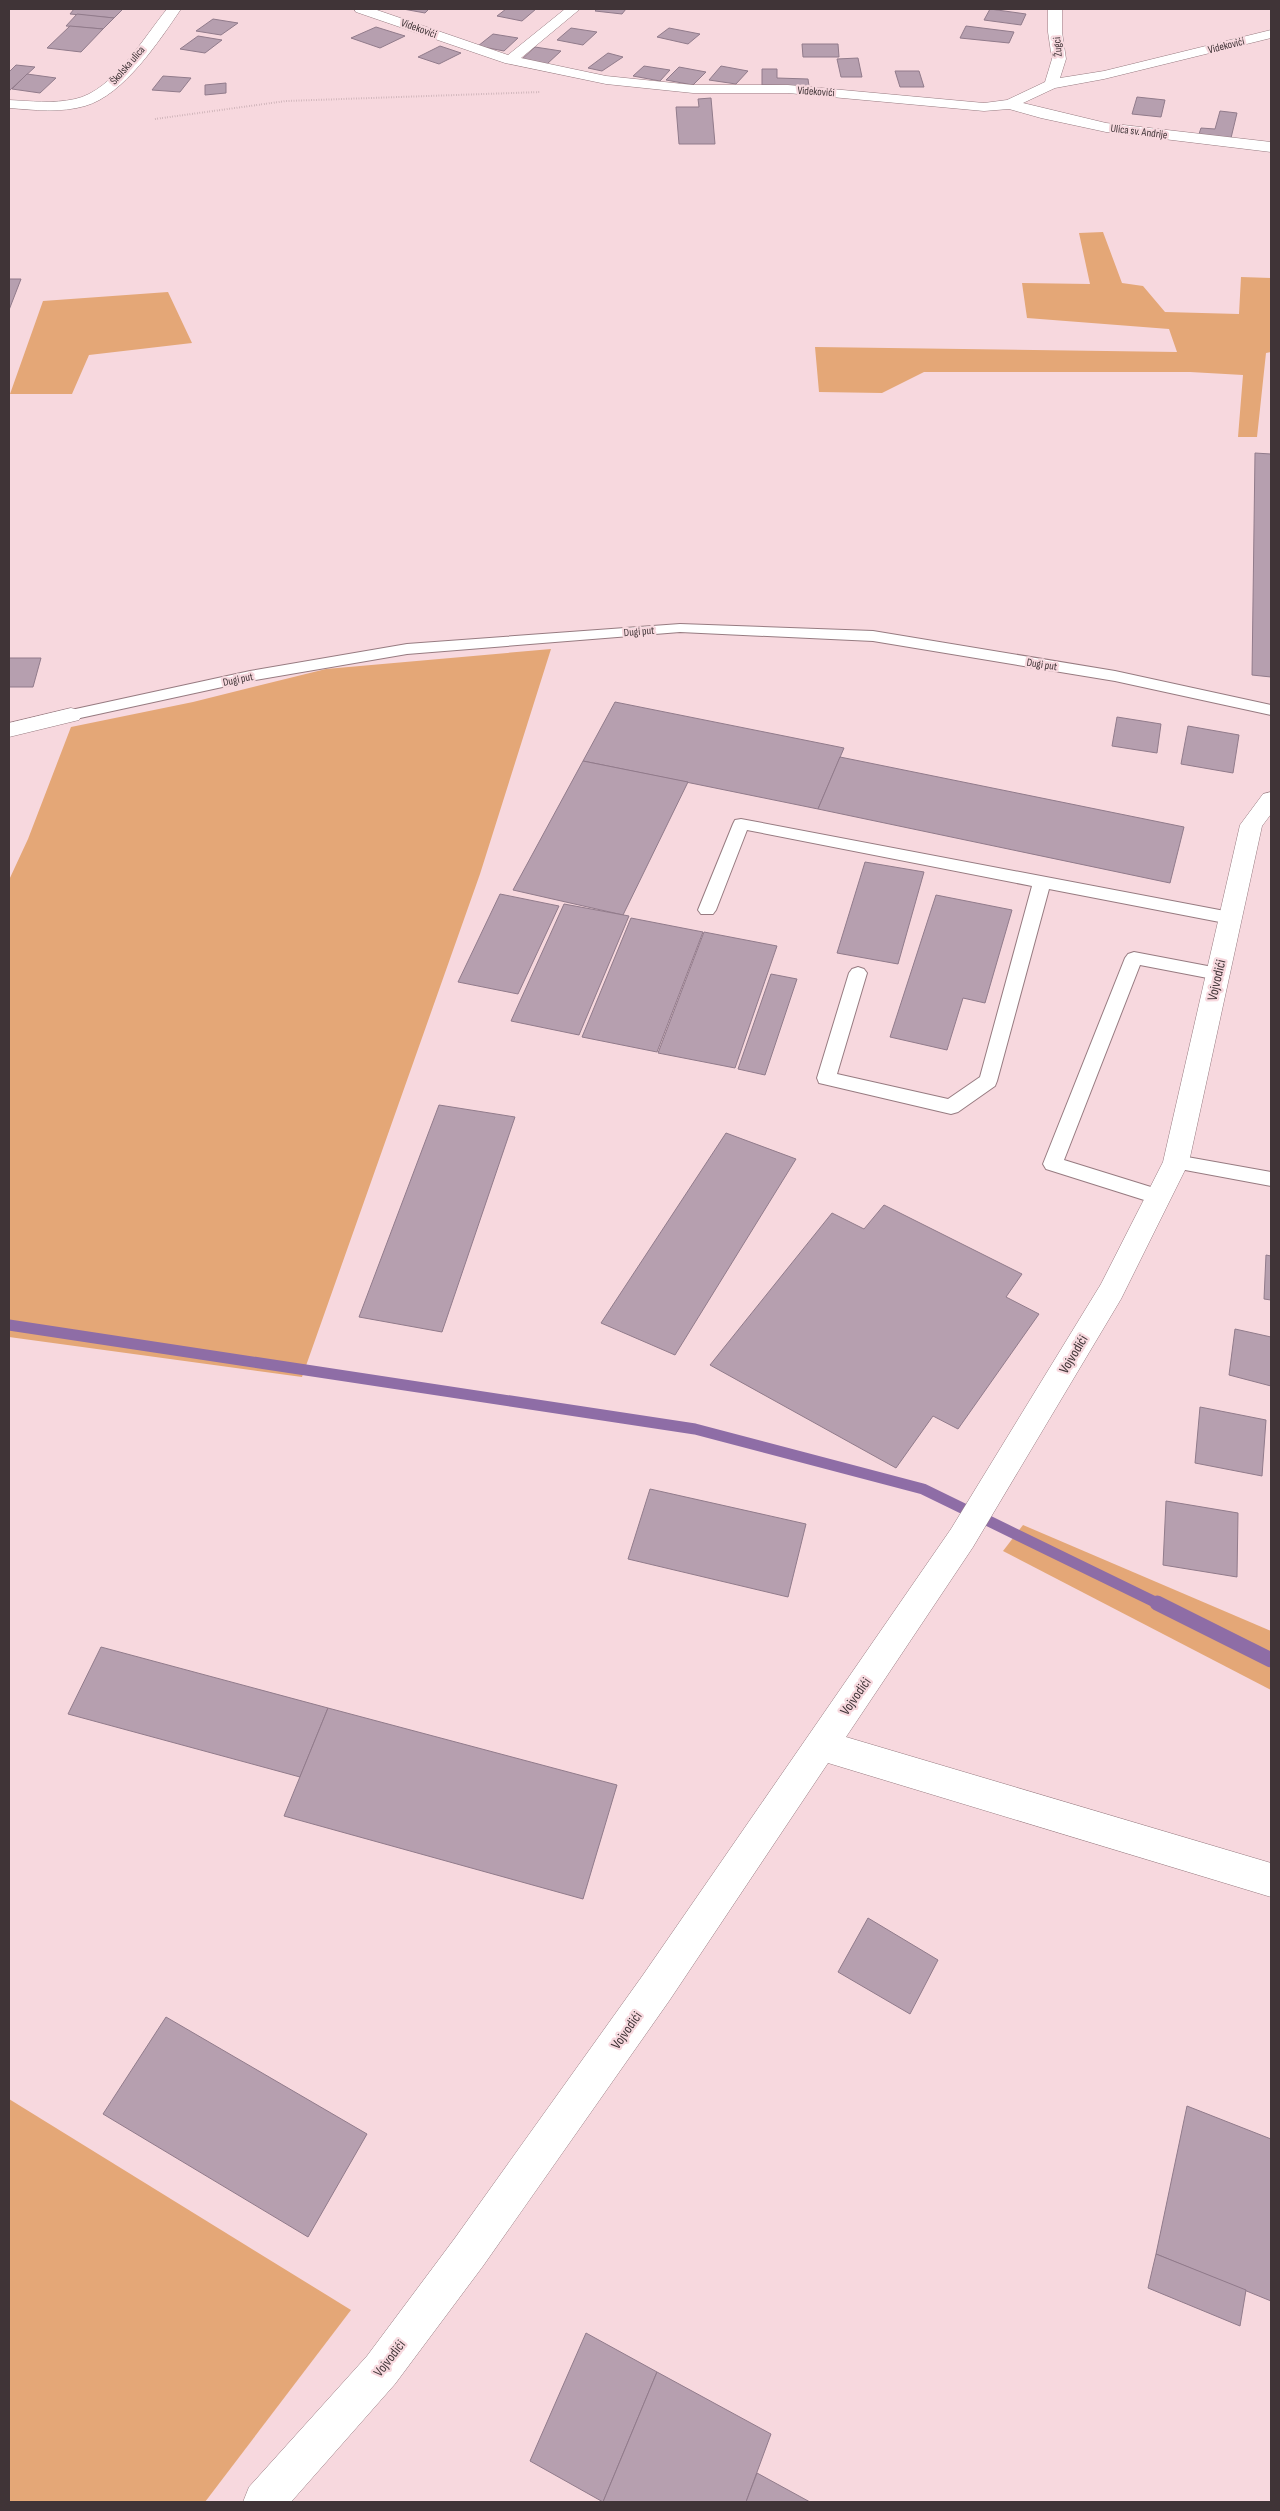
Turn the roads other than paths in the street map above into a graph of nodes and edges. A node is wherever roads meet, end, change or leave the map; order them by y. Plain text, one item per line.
1 (174, 9) edge
2 (361, 9) edge
3 (574, 9) edge
4 (1055, 9) edge
5 (1271, 34) edge
6 (510, 60) junction
7 (1051, 84) junction
8 (9, 104) edge
9 (1010, 104) junction
10 (1271, 147) edge
11 (1271, 710) edge
12 (71, 715) joint
13 (9, 730) edge
14 (1271, 799) edge
15 (1042, 882) junction
16 (707, 910) dead end
17 (1230, 918) junction
18 (858, 973) dead end
19 (1218, 974) junction
20 (1176, 1162) junction
21 (1271, 1180) edge
22 (1160, 1196) junction
23 (821, 1745) junction
24 (1271, 1880) edge
25 (264, 2502) edge

1 - 8 street, Školska ulica
2 - 6 street, Videkovići
3 - 6 street
4 - 7 street, Žugci
5 - 7 street, Videkovići
6 - 9 street, Videkovići
7 - 9 street, Videkovići
9 - 10 street, Ulica sv. Andrije
11 - 12 lane, Dugi put
12 - 13 street, Dugi put
14 - 17 street, Vojvodići
15 - 16 lane
15 - 17 lane
15 - 18 lane
17 - 19 street, Vojvodići
19 - 20 street, Vojvodići
19 - 22 lane
20 - 21 lane
20 - 22 street, Vojvodići
22 - 23 street, Vojvodići
23 - 24 street
23 - 25 street, Vojvodići

